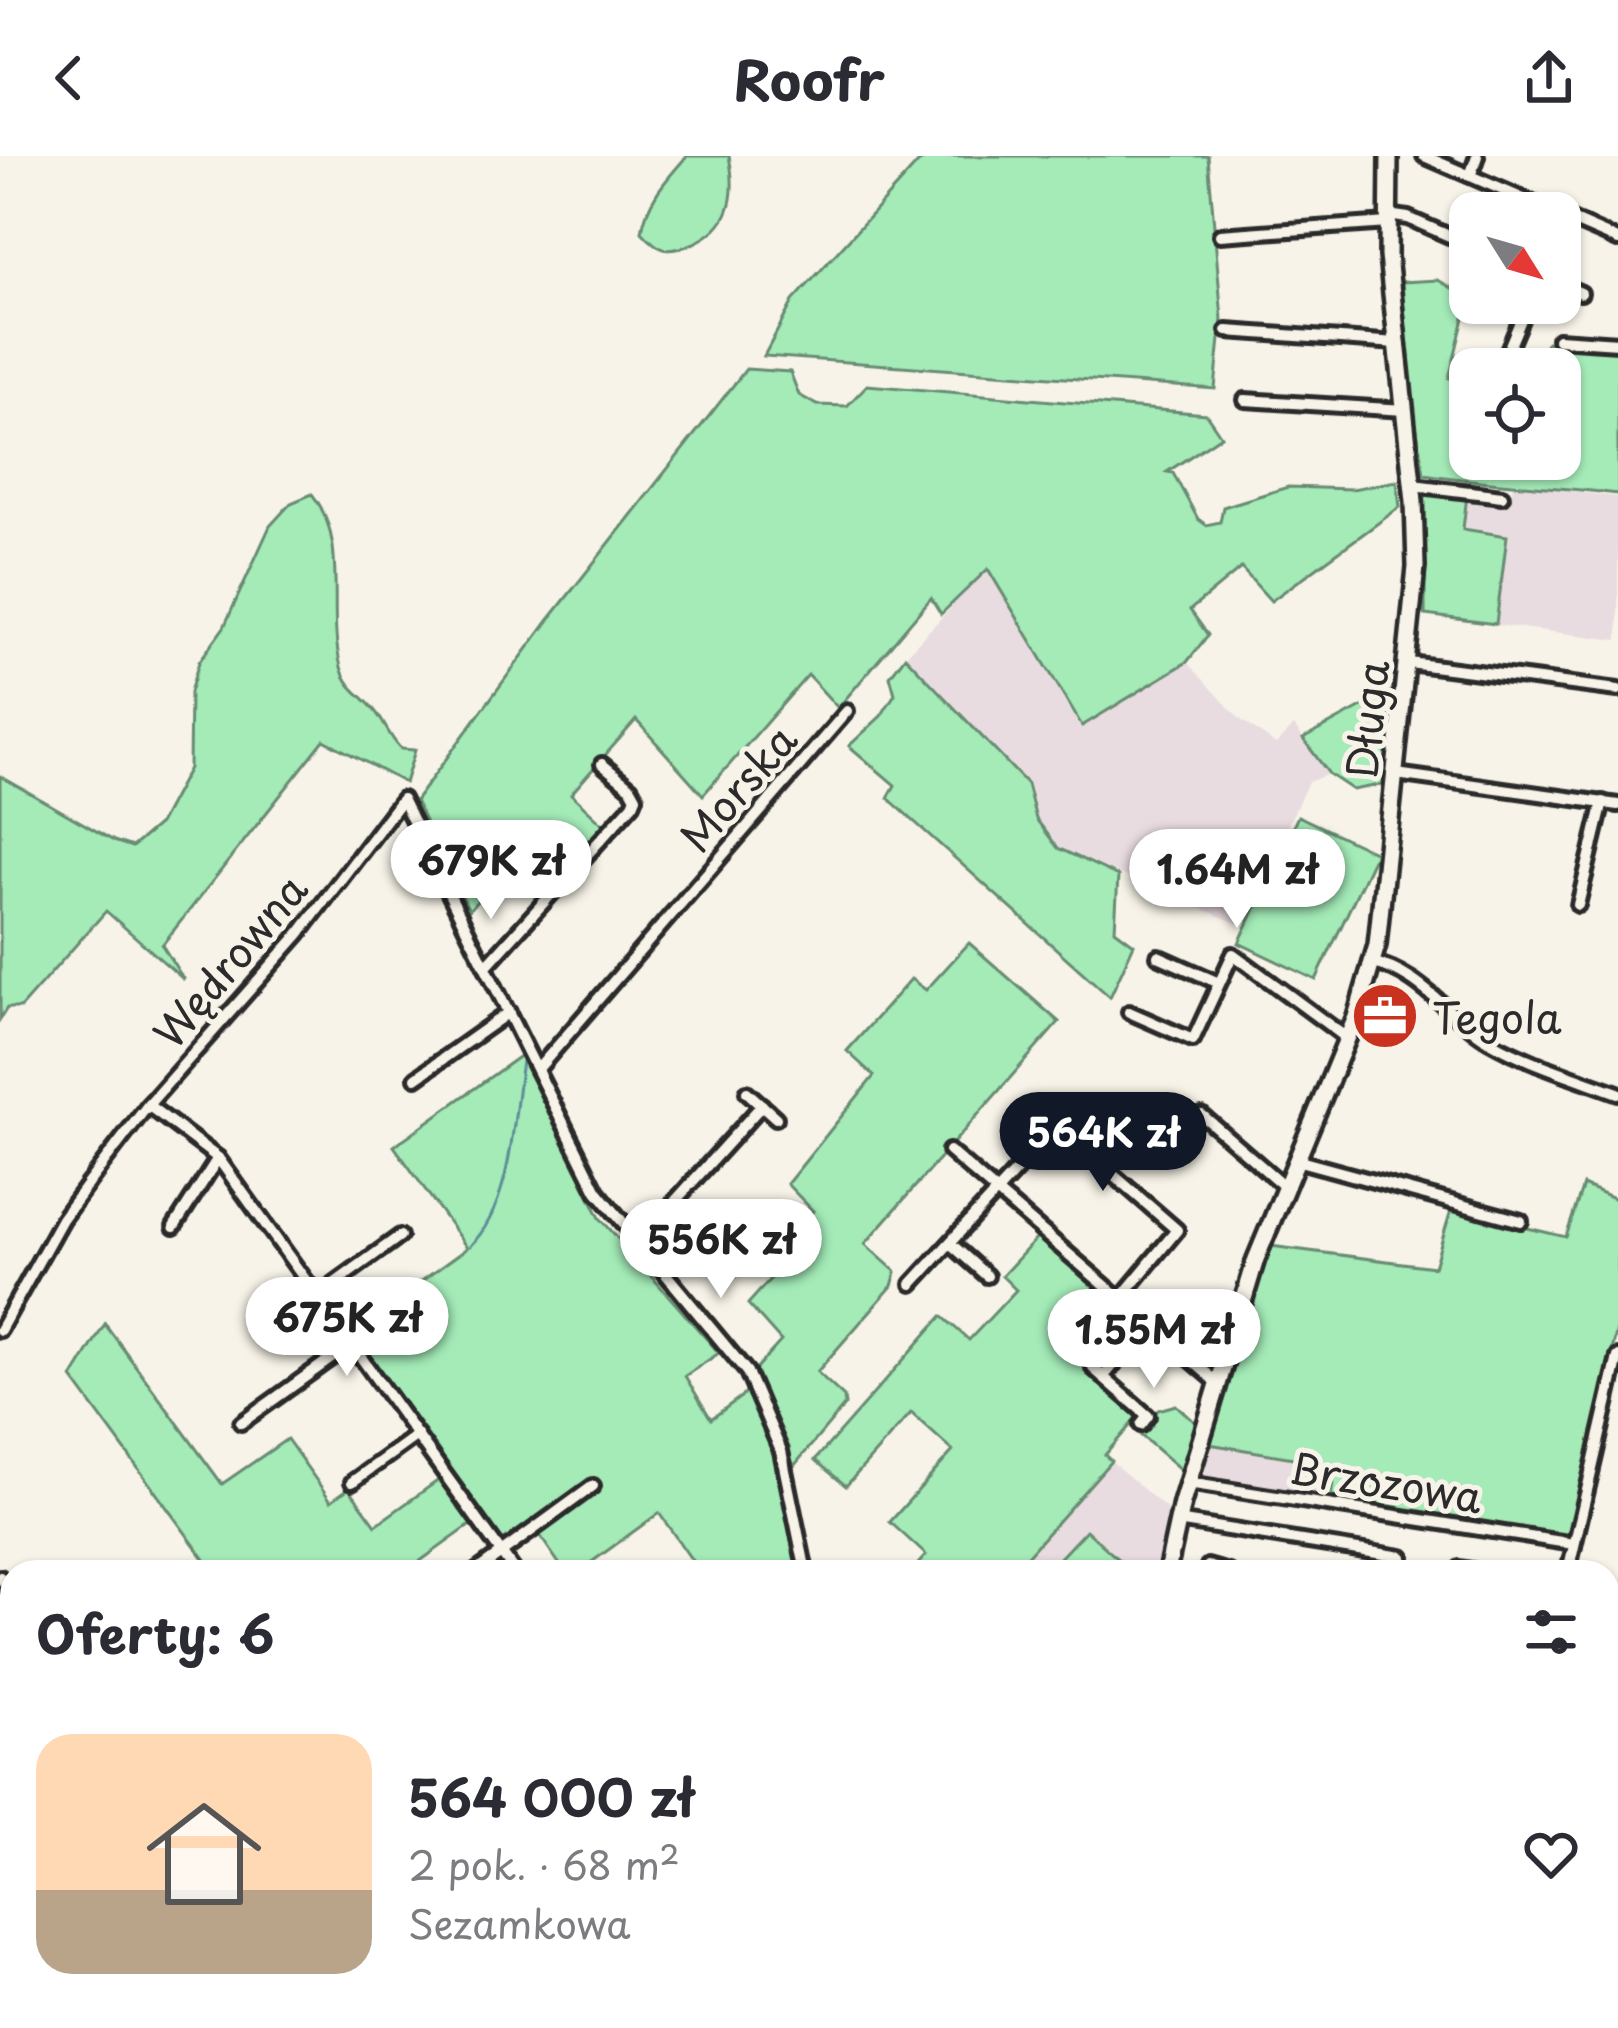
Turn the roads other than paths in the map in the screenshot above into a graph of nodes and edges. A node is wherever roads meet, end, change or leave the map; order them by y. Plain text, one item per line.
1 (1389, 156) edge
2 (1424, 156) edge
3 (1477, 156) edge
4 (1470, 176) junction
5 (1507, 192) edge
6 (1388, 219) junction
7 (1581, 223) edge
8 (1220, 235) dead end
9 (1449, 236) edge
10 (1617, 236) edge
11 (1227, 331) dead end
12 (1558, 339) dead end
13 (1397, 343) junction
14 (1618, 343) edge
15 (1245, 400) dead end
16 (1405, 410) junction
17 (1413, 485) junction
18 (1502, 496) dead end
19 (1409, 662) junction
20 (1618, 690) edge
21 (847, 711) dead end
22 (602, 764) dead end
23 (1396, 774) junction
24 (1603, 802) junction
25 (1618, 805) edge
26 (1578, 905) dead end
27 (1158, 956) dead end
28 (1373, 963) junction
29 (488, 964) junction
30 (1219, 983) junction
31 (509, 1012) junction
32 (1129, 1012) dead end
33 (1348, 1039) junction
34 (537, 1070) junction
35 (416, 1078) dead end
36 (747, 1092) dead end
37 (1618, 1093) edge
38 (762, 1105) junction
39 (148, 1106) junction
40 (1202, 1115) dead end
41 (776, 1118) dead end
42 (949, 1151) dead end
43 (218, 1158) junction
44 (1296, 1160) junction
45 (1285, 1186) junction
46 (996, 1192) junction
47 (1521, 1221) dead end
48 (174, 1227) dead end
49 (400, 1236) dead end
50 (638, 1242) junction
51 (951, 1244) junction
52 (987, 1276) dead end
53 (912, 1284) dead end
54 (317, 1296) junction
55 (1119, 1300) junction
56 (1148, 1325) junction
57 (0, 1330) edge
58 (351, 1344) junction
59 (1618, 1357) edge
60 (1218, 1383) junction
61 (1613, 1400) edge
62 (241, 1423) dead end
63 (1141, 1425) dead end
64 (417, 1435) junction
65 (352, 1482) dead end
66 (1188, 1483) junction
67 (592, 1486) dead end
68 (1177, 1521) junction
69 (1574, 1544) junction
70 (501, 1553) junction
71 (1402, 1557) dead end
72 (491, 1560) edge
73 (506, 1560) edge
74 (804, 1560) edge
75 (1169, 1560) edge
76 (1571, 1560) edge

1 - 6 street, Długa
2 - 4 street
3 - 4 street
4 - 5 street
6 - 8 street
6 - 9 street
6 - 13 street, Długa
7 - 10 street
11 - 13 street
12 - 14 street
13 - 16 street, Długa
15 - 16 street
16 - 17 street, Długa
17 - 18 street
17 - 19 street, Długa
19 - 20 street
19 - 23 street, Długa
21 - 34 street, Morska
22 - 29 street
23 - 24 street
23 - 28 street, Długa
24 - 25 street
24 - 26 street
27 - 30 street
28 - 33 street, Długa
28 - 37 street
29 - 31 street
29 - 39 street, Wędrowna
30 - 32 street
30 - 33 street
31 - 34 street
31 - 35 street
33 - 44 street, Długa
34 - 50 street
36 - 38 street
38 - 41 street
38 - 50 street
39 - 43 street
39 - 57 street, Wędrowna
40 - 45 street
42 - 46 street
43 - 48 street
43 - 54 street
44 - 45 street, Długa
44 - 47 street
45 - 60 street, Długa
46 - 51 street
46 - 55 street
46 - 55 street
49 - 54 street
50 - 74 street
51 - 52 street
51 - 53 street
54 - 58 street
55 - 56 street
56 - 60 street
56 - 63 street
58 - 62 street
58 - 64 street
59 - 61 street
60 - 66 street, Długa
61 - 69 street
64 - 65 street
64 - 70 street
66 - 68 street, Długa
66 - 69 street, Brzozowa
67 - 70 street
68 - 71 street
68 - 75 street, Długa
69 - 76 street
70 - 72 street
70 - 73 street

